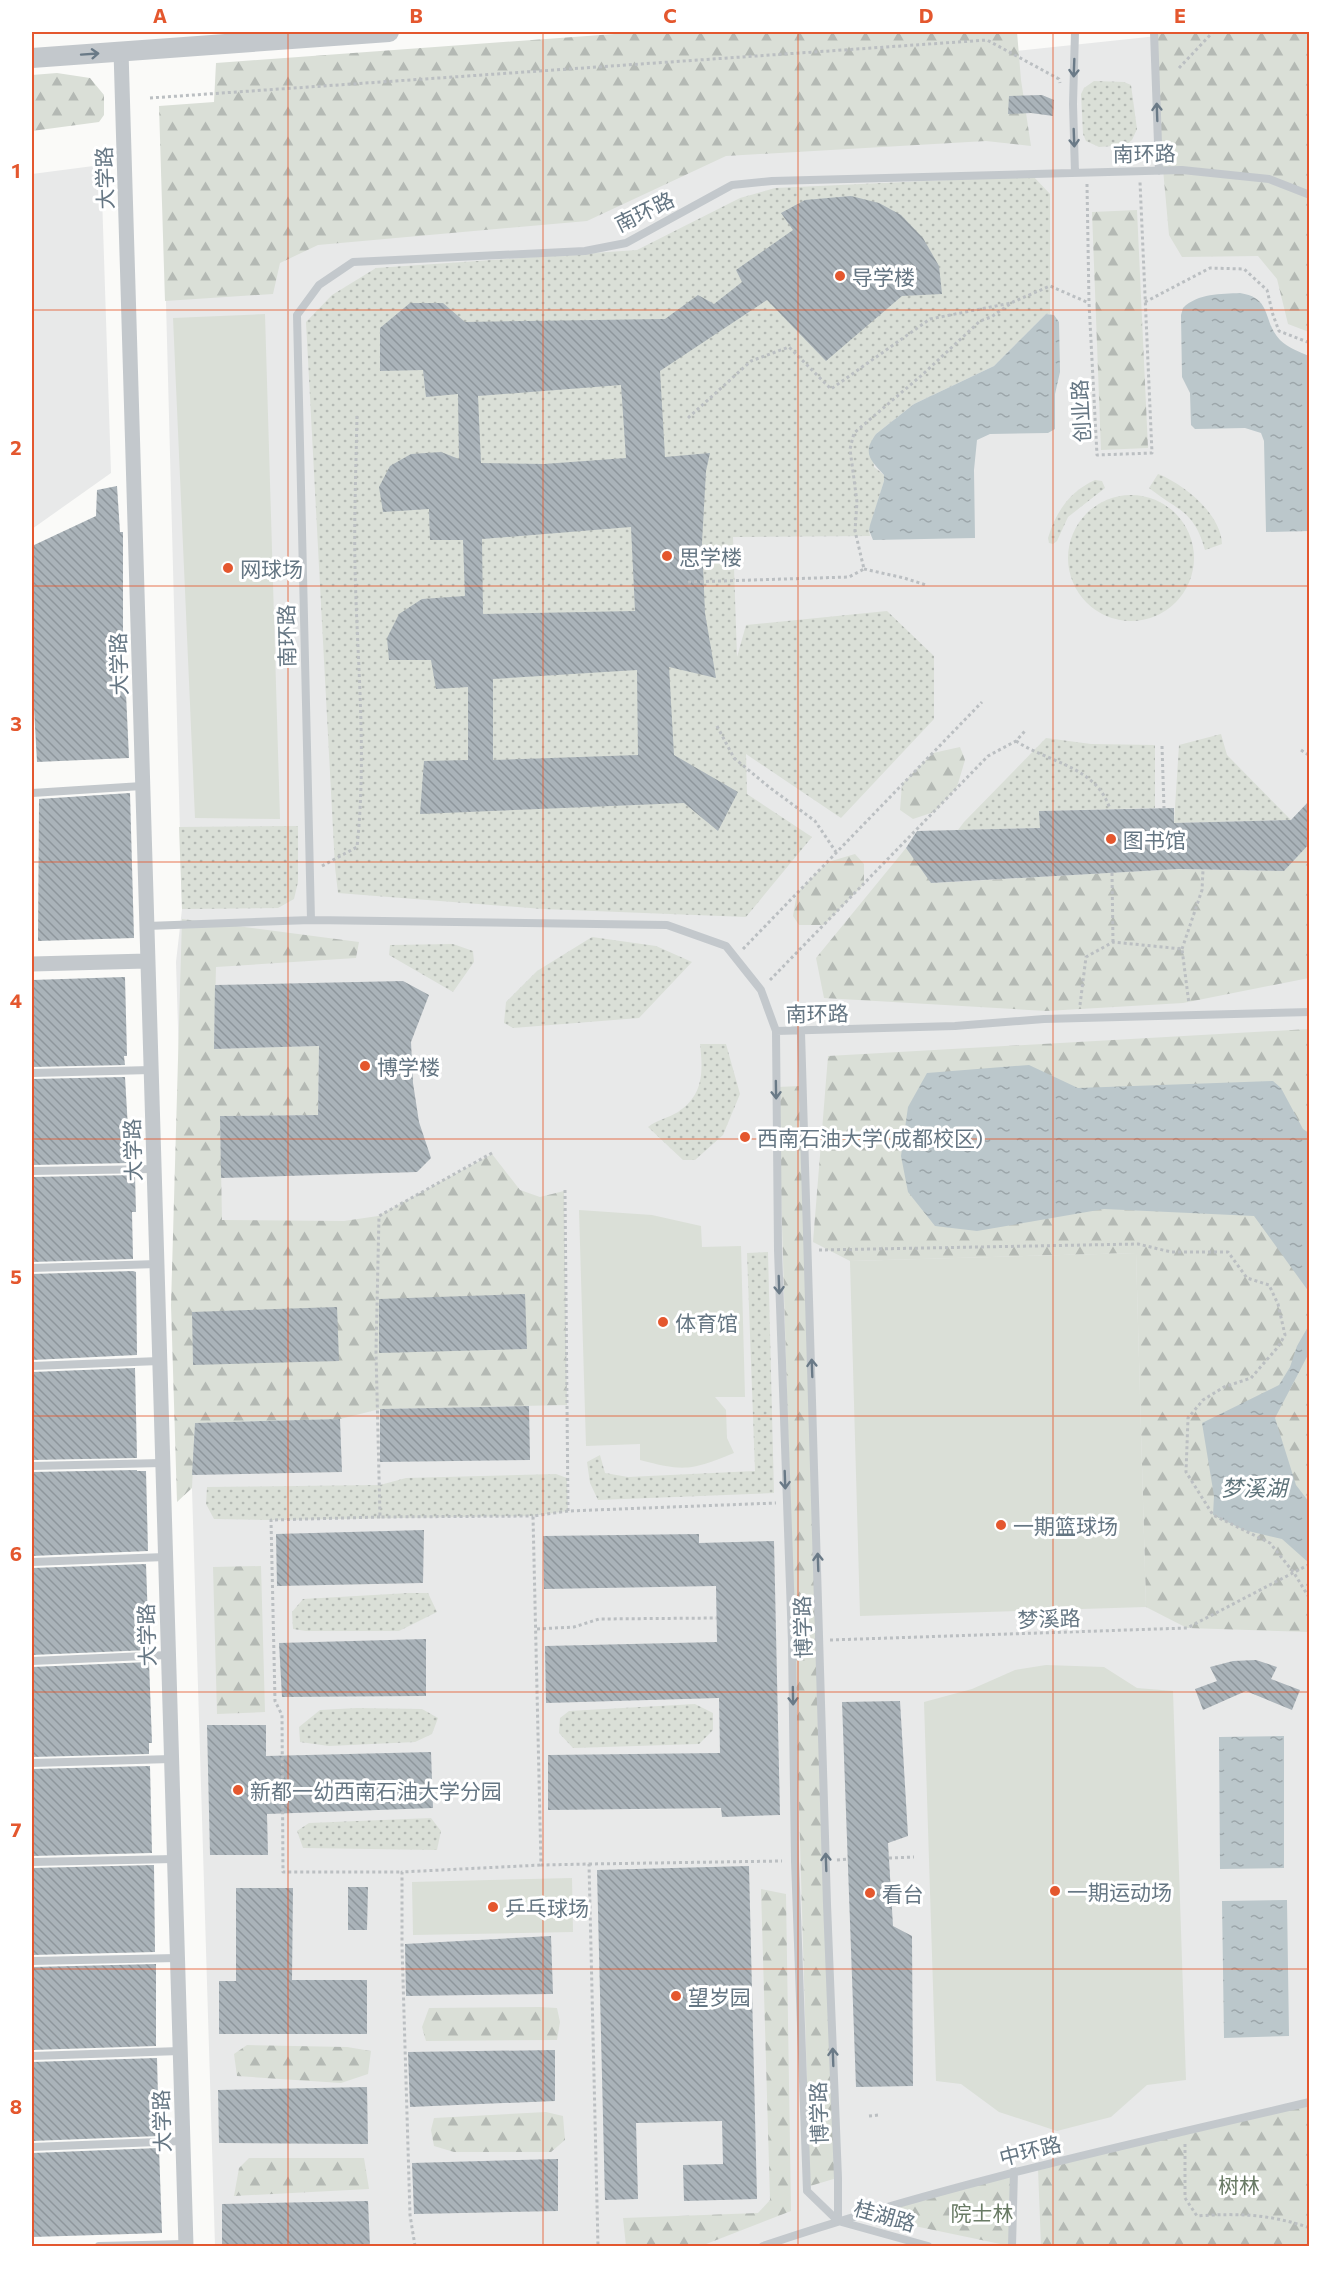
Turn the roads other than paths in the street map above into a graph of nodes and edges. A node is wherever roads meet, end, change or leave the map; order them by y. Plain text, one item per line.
1 (389, 32) edge
2 (1075, 32) edge
3 (1154, 32) edge
4 (121, 51) junction
5 (32, 58) edge
6 (1159, 171) junction
7 (1075, 173) junction
8 (1310, 195) edge
9 (142, 786) junction
10 (32, 793) edge
11 (310, 920) junction
12 (147, 926) junction
13 (147, 961) junction
14 (32, 964) edge
15 (1310, 1012) edge
16 (776, 1031) junction
17 (801, 1032) junction
18 (151, 1070) junction
19 (32, 1073) edge
20 (154, 1169) junction
21 (32, 1171) edge
22 (157, 1264) junction
23 (32, 1268) edge
24 (159, 1361) junction
25 (32, 1366) edge
26 (162, 1463) junction
27 (32, 1466) edge
28 (165, 1557) junction
29 (32, 1562) edge
30 (168, 1655) junction
31 (32, 1660) edge
32 (171, 1759) junction
33 (32, 1763) edge
34 (174, 1859) junction
35 (32, 1862) edge
36 (177, 1958) junction
37 (32, 1961) edge
38 (180, 2051) junction
39 (32, 2056) edge
40 (1310, 2102) edge
41 (183, 2141) junction
42 (32, 2147) edge
43 (1014, 2171) junction
44 (807, 2191) joint
45 (838, 2221) junction
46 (186, 2245) edge
47 (99, 2247) edge
48 (763, 2247) edge
49 (928, 2247) edge
50 (1012, 2247) edge

1 - 4 street
2 -> 7 lane
6 -> 3 lane
5 -> 4 street
4 - 9 street, 大学路
6 - 7 lane, 南环路
6 - 8 lane, 南环路
7 - 11 lane, 南环路
9 - 10 lane
9 - 12 street, 大学路
11 - 12 lane
11 - 16 lane, 南环路
12 - 13 street, 大学路
13 - 14 street
13 - 18 street, 大学路
15 - 17 lane, 南环路
16 - 17 lane, 南环路
16 -> 44 lane, 博学路
45 -> 17 lane, 博学路
18 - 19 lane
18 - 20 street, 大学路
20 - 21 lane
20 - 22 street, 大学路
22 - 23 lane
22 - 24 street, 大学路
24 - 25 lane
24 - 26 street, 大学路
26 - 27 lane
26 - 28 street, 大学路
28 - 29 lane
28 - 30 street, 大学路
30 - 31 lane
30 - 32 street, 大学路
32 - 33 lane
32 - 34 street, 大学路
34 - 35 lane
34 - 36 street, 大学路
36 - 37 lane
36 - 38 street, 大学路
38 - 39 lane
38 - 41 street, 大学路
40 - 43 lane, 中环路
41 - 42 lane
41 - 46 street, 大学路
43 - 45 lane, 中环路
43 - 50 lane
44 - 45 lane, 桂湖路
45 - 48 lane, 中环路
45 - 49 lane, 桂湖路
46 - 47 lane

